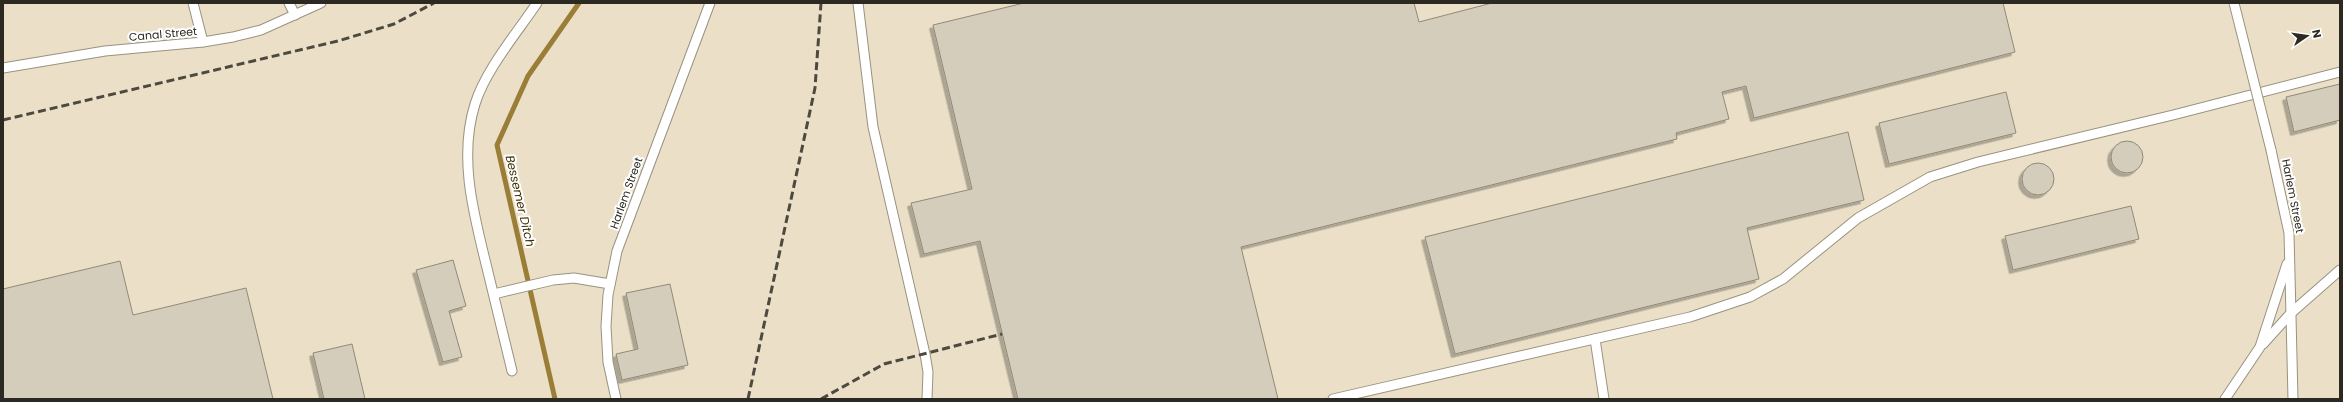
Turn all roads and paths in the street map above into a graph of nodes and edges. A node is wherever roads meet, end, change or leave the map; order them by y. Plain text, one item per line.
1 (193, 3) edge
2 (289, 3) edge
3 (321, 3) edge
4 (537, 3) edge
5 (710, 3) edge
6 (858, 3) edge
7 (2234, 3) edge
8 (295, 15) junction
9 (203, 42) junction
10 (3, 68) edge
11 (2340, 72) edge
12 (2290, 256) junction
13 (2340, 270) edge
14 (610, 284) junction
15 (494, 294) junction
16 (2291, 313) junction
17 (1595, 339) junction
18 (2260, 347) junction
19 (512, 371) dead end
20 (616, 399) edge
21 (927, 399) edge
22 (1333, 399) edge
23 (1604, 399) edge
24 (2225, 399) edge
25 (2293, 399) edge

1 - 9 lane
2 - 8 lane
3 - 8 lane, Canal Street
4 - 15 lane
5 - 14 lane, Harlem Street
6 - 21 lane
7 - 12 lane, Harlem Street, bridge
8 - 9 lane, Canal Street
9 - 10 lane, Canal Street
11 - 17 lane
12 - 16 lane, Harlem Street
12 - 18 lane
13 - 16 lane
14 - 15 lane
14 - 20 lane, Harlem Street
15 - 19 lane
16 - 18 lane
16 - 25 lane, Harlem Street
17 - 22 lane
17 - 23 lane
18 - 24 lane

